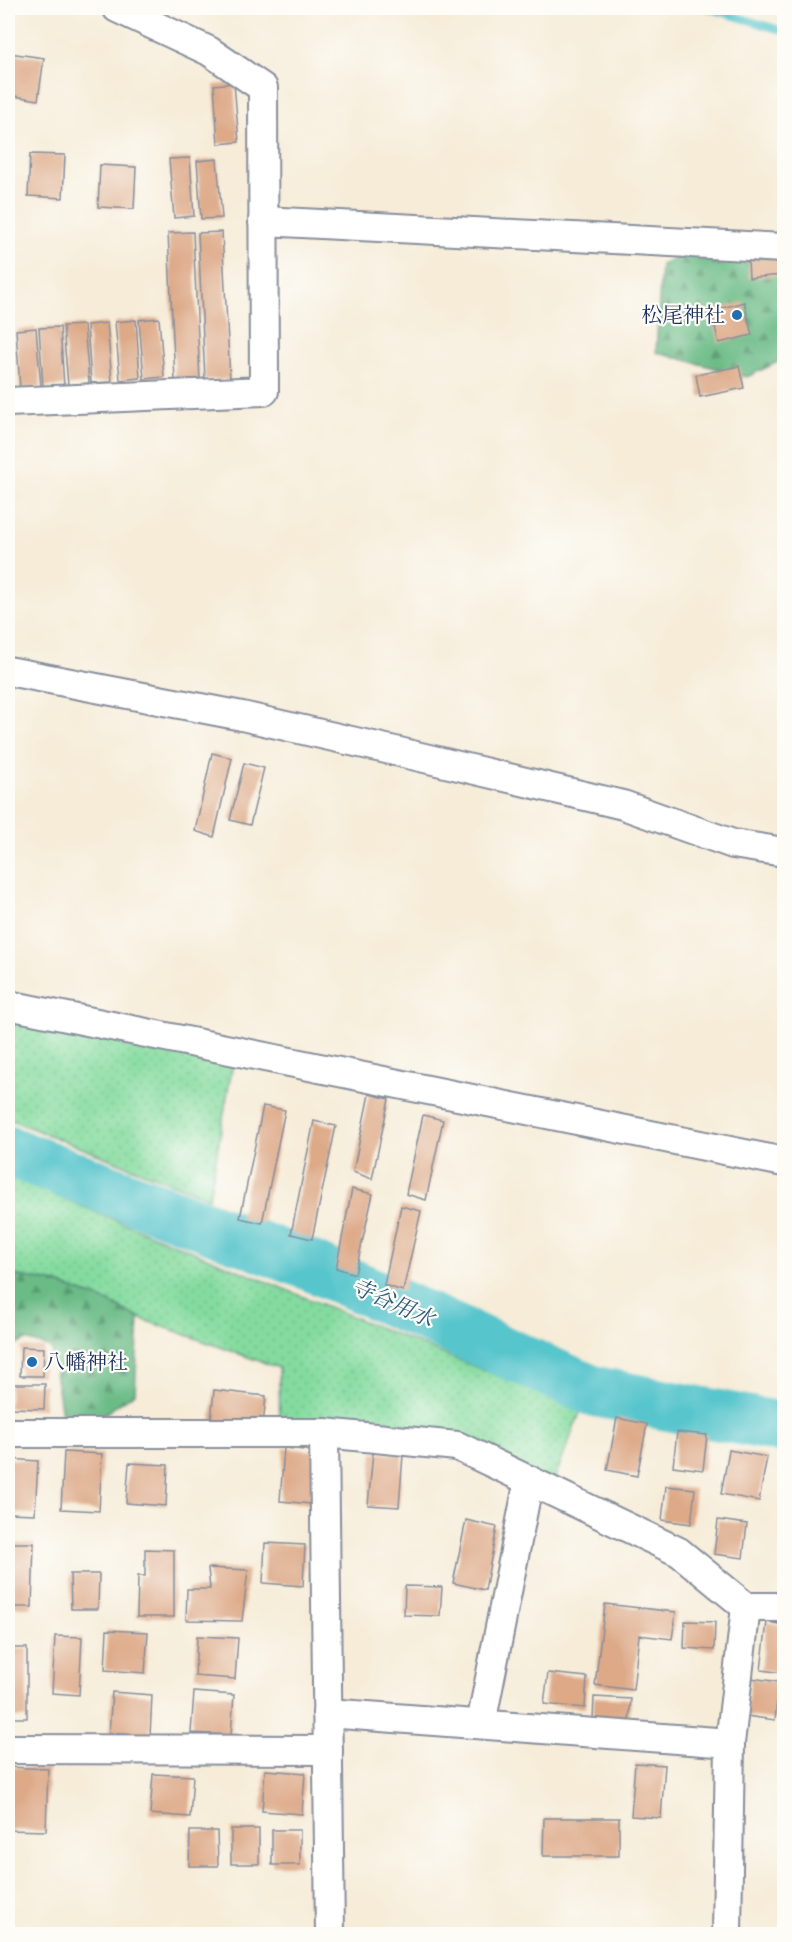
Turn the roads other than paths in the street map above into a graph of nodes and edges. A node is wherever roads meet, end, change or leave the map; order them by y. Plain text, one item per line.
1 (117, 8) edge
2 (263, 221) junction
3 (784, 248) edge
4 (8, 402) edge
5 (8, 671) edge
6 (784, 852) edge
7 (8, 1005) edge
8 (784, 1162) edge
9 (8, 1433) edge
10 (324, 1433) junction
11 (529, 1480) junction
12 (746, 1607) junction
13 (784, 1607) edge
14 (327, 1713) junction
15 (481, 1724) junction
16 (730, 1743) junction
17 (8, 1749) edge
18 (328, 1750) junction
19 (330, 1935) edge
20 (727, 1935) edge

1 - 2 street
2 - 3 street
2 - 4 street
5 - 6 street
7 - 8 street
9 - 10 street
10 - 11 street
10 - 14 street
11 - 12 street
11 - 15 street
12 - 13 street
12 - 16 street
14 - 15 street
14 - 18 street
15 - 16 street
16 - 20 street
17 - 18 street
18 - 19 street

